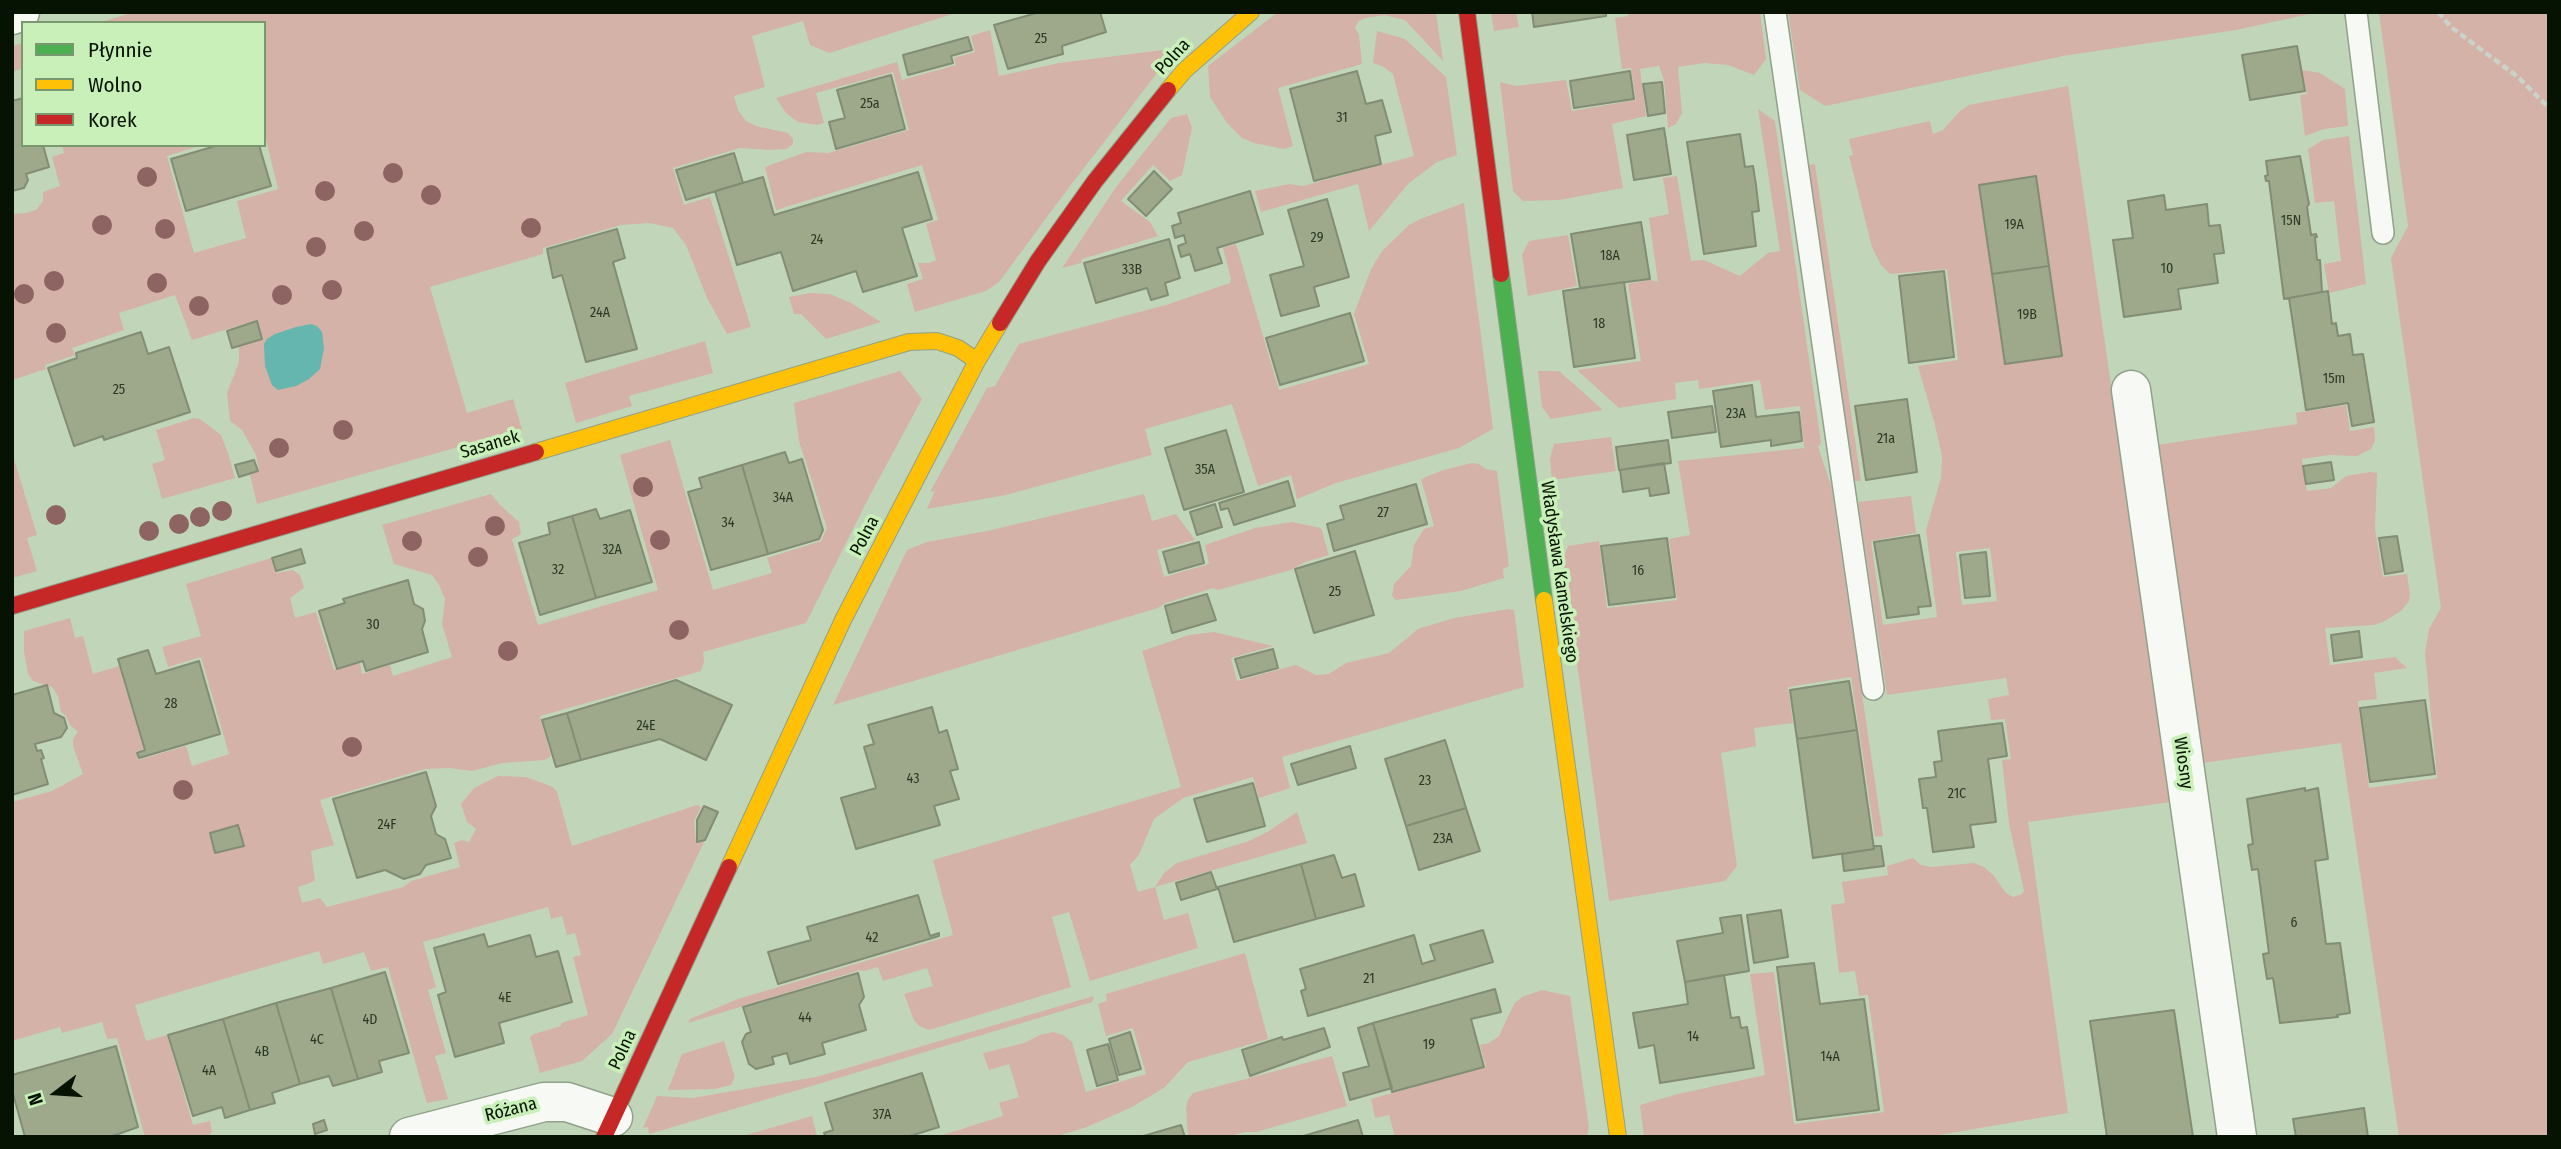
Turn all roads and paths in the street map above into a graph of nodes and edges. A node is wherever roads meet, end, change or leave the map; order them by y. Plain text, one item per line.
1 (20, 12) edge
2 (1251, 12) edge
3 (1467, 12) edge
4 (1775, 12) edge
5 (2356, 12) edge
6 (2438, 12) edge
7 (12, 15) edge
8 (2549, 108) edge
9 (2384, 233) dead end
10 (977, 361) junction
11 (2131, 390) dead end
12 (12, 606) edge
13 (1872, 689) dead end
14 (609, 1127) edge
15 (409, 1137) edge
16 (1618, 1137) edge
17 (2237, 1137) edge

1 - 7 street
2 - 10 street, Polna
3 - 16 street, Władysława Kamelskiego
4 - 13 lane
5 - 9 lane
6 - 8 path
10 - 12 street, Sasanek
10 - 14 street, Polna
11 - 17 street, Wiosny
14 - 15 street, Różana

